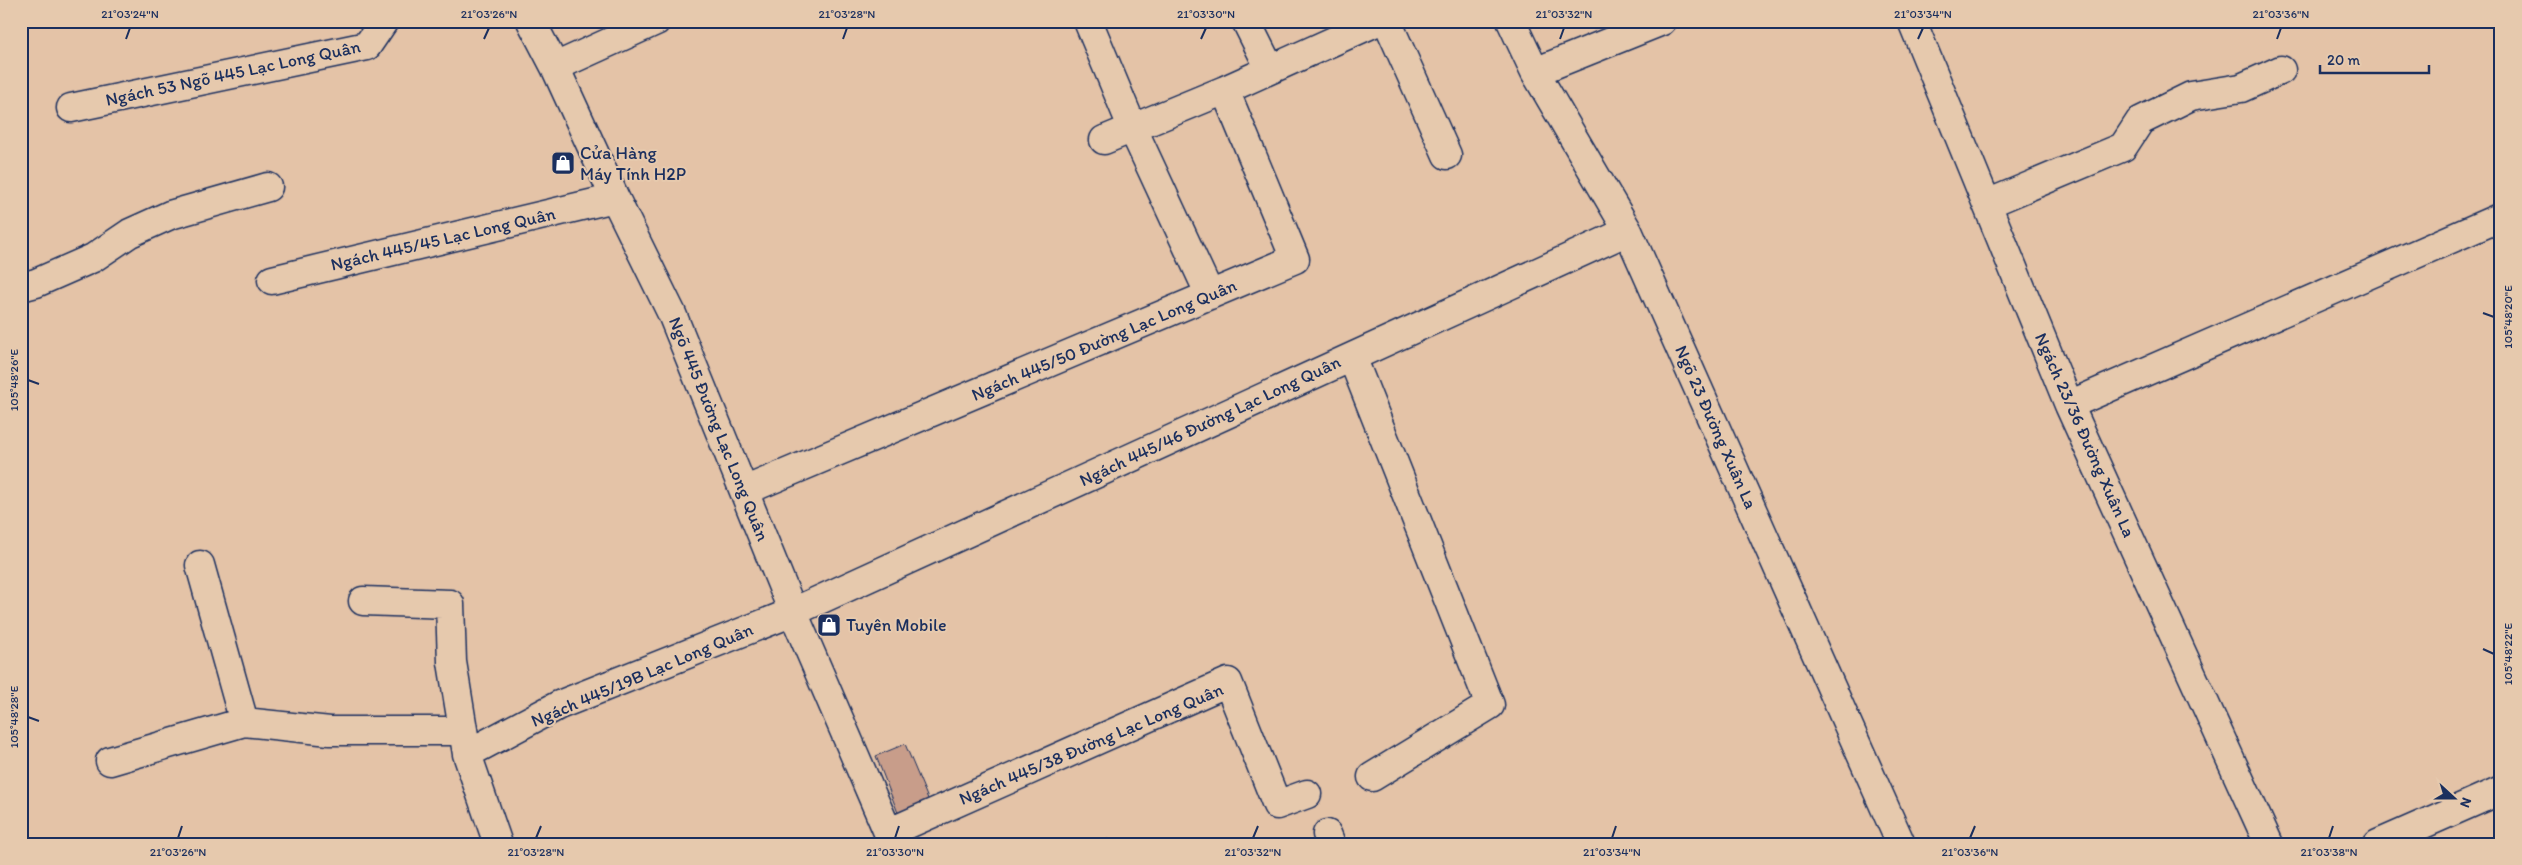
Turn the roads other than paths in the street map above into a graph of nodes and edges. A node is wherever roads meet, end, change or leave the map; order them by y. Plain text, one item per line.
1 (384, 21) edge
2 (531, 21) edge
3 (656, 21) edge
4 (1088, 21) edge
5 (1246, 21) edge
6 (1378, 21) edge
7 (1387, 21) edge
8 (1511, 21) edge
9 (1662, 21) edge
10 (1912, 21) edge
11 (555, 67) junction
12 (1270, 69) junction
13 (2281, 70) dead end
14 (1535, 72) junction
15 (1225, 90) junction
16 (71, 108) dead end
17 (1133, 129) junction
18 (1104, 140) dead end
19 (1447, 155) dead end
20 (268, 187) dead end
21 (615, 198) junction
22 (1986, 204) junction
23 (2501, 217) edge
24 (1628, 231) junction
25 (272, 280) dead end
26 (21, 287) edge
27 (1210, 295) junction
28 (1352, 356) junction
29 (2069, 405) junction
30 (744, 491) junction
31 (200, 565) dead end
32 (363, 601) dead end
33 (793, 612) junction
34 (244, 722) junction
35 (465, 743) junction
36 (110, 761) dead end
37 (1372, 776) dead end
38 (2501, 790) edge
39 (1307, 794) dead end
40 (890, 838) edge
41 (498, 844) edge
42 (1902, 844) edge
43 (2269, 844) edge
44 (2378, 844) edge

1 - 16 street, Ngách 53 Ngõ 445 Lạc Long Quân
2 - 11 street, Ngõ 445 Đường Lạc Long Quân
3 - 11 street
4 - 17 street
5 - 12 street
6 - 12 street
7 - 19 street
8 - 14 street, Ngõ 23 Đường Xuân La
9 - 14 street
10 - 22 street, Ngách 23/36 Đường Xuân La
11 - 21 street, Ngõ 445 Đường Lạc Long Quân
12 - 15 street
13 - 22 street
14 - 24 street, Ngõ 23 Đường Xuân La
15 - 17 street
15 - 27 street, Ngách 445/50 Đường Lạc Long Quân
17 - 18 street
17 - 27 street
20 - 26 street
21 - 25 street, Ngách 445/45 Lạc Long Quân
21 - 30 street, Ngõ 445 Đường Lạc Long Quân
22 - 29 street, Ngách 23/36 Đường Xuân La
23 - 29 street
24 - 28 street, Ngách 445/46 Đường Lạc Long Quân
24 - 42 street, Ngõ 23 Đường Xuân La
27 - 30 street, Ngách 445/50 Đường Lạc Long Quân
28 - 33 street, Ngách 445/46 Đường Lạc Long Quân
28 - 37 street
29 - 43 street, Ngách 23/36 Đường Xuân La
30 - 33 street, Ngõ 445 Đường Lạc Long Quân
31 - 34 street
32 - 35 street
33 - 35 street, Ngách 445/19B Lạc Long Quân
33 - 40 street, Ngõ 445 Đường Lạc Long Quân
34 - 35 street
34 - 36 street
35 - 41 street
38 - 44 street
39 - 40 street, Ngách 445/38 Đường Lạc Long Quân

